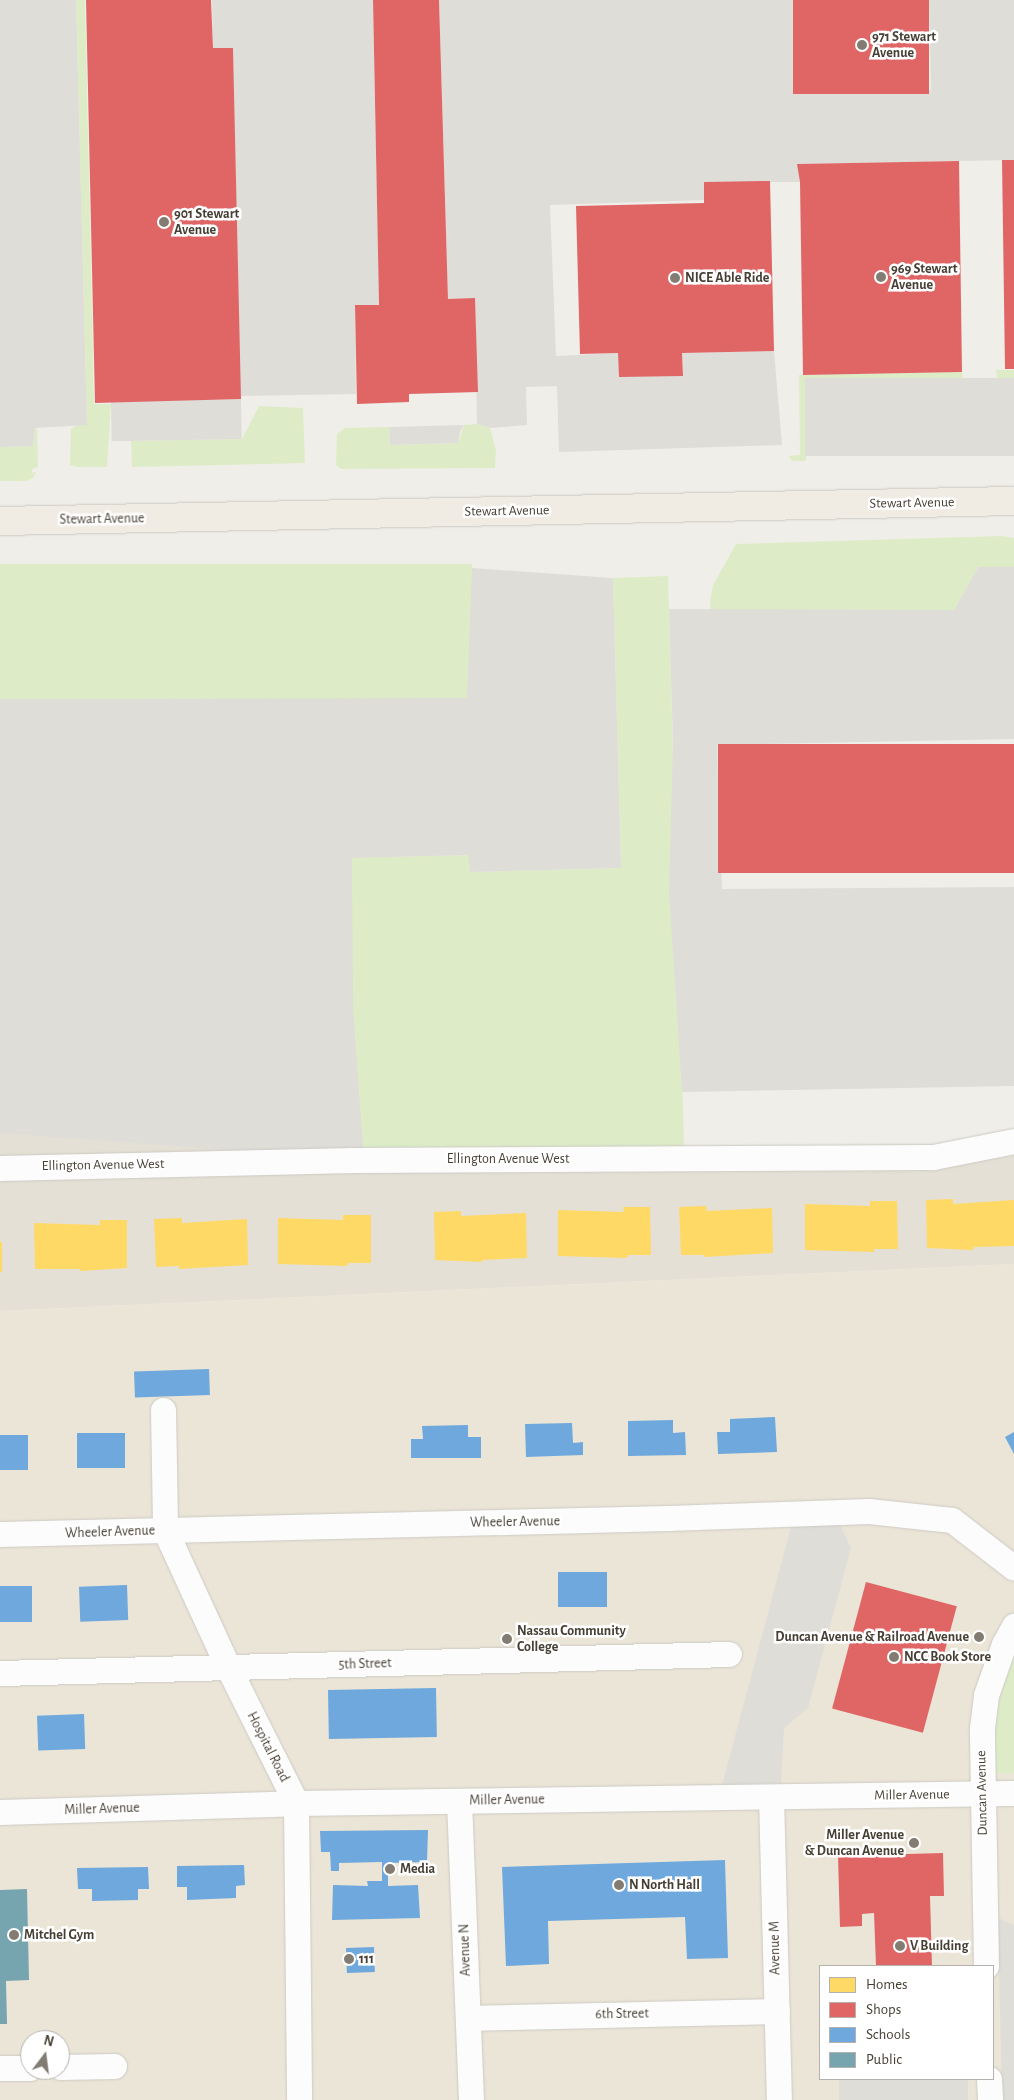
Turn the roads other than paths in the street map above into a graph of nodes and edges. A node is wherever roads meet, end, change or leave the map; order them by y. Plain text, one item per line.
1 (1014, 501) edge
2 (0, 521) edge
3 (1014, 1141) edge
4 (0, 1168) edge
5 (163, 1410) dead end
6 (165, 1530) junction
7 (0, 1534) edge
8 (1014, 1568) edge
9 (1014, 1626) edge
10 (729, 1654) dead end
11 (228, 1667) junction
12 (0, 1673) edge
13 (1014, 1793) edge
14 (981, 1794) junction
15 (771, 1796) junction
16 (459, 1801) junction
17 (296, 1802) junction
18 (0, 1812) edge
19 (986, 1965) edge
20 (776, 2011) junction
21 (468, 2018) junction
22 (114, 2066) dead end
23 (70, 2067) edge
24 (0, 2068) edge
25 (20, 2068) edge
26 (989, 2080) edge
27 (299, 2100) edge
28 (471, 2100) edge
29 (779, 2100) edge
30 (990, 2100) edge

1 - 2 main road, Stewart Avenue
3 - 4 street, Ellington Avenue West
5 - 6 street, Hospital Road
6 - 7 street, Wheeler Avenue
6 - 8 street, Wheeler Avenue
6 - 11 street, Hospital Road
9 - 14 street, Duncan Avenue
10 - 11 street, 5th Street
11 - 12 street, 5th Street
11 - 17 street, Hospital Road
13 - 14 street, Miller Avenue
14 - 15 street, Miller Avenue
14 - 19 street, Duncan Avenue
15 - 16 street, Miller Avenue
15 - 20 street, Avenue M
16 - 17 street, Miller Avenue
16 - 21 street, Avenue N
17 - 18 street, Miller Avenue
17 - 27 street, Hospital Road
20 - 21 street, 6th Street
20 - 29 street, Avenue M
21 - 28 street, Avenue N
22 - 23 street
24 - 25 street
26 - 30 street

